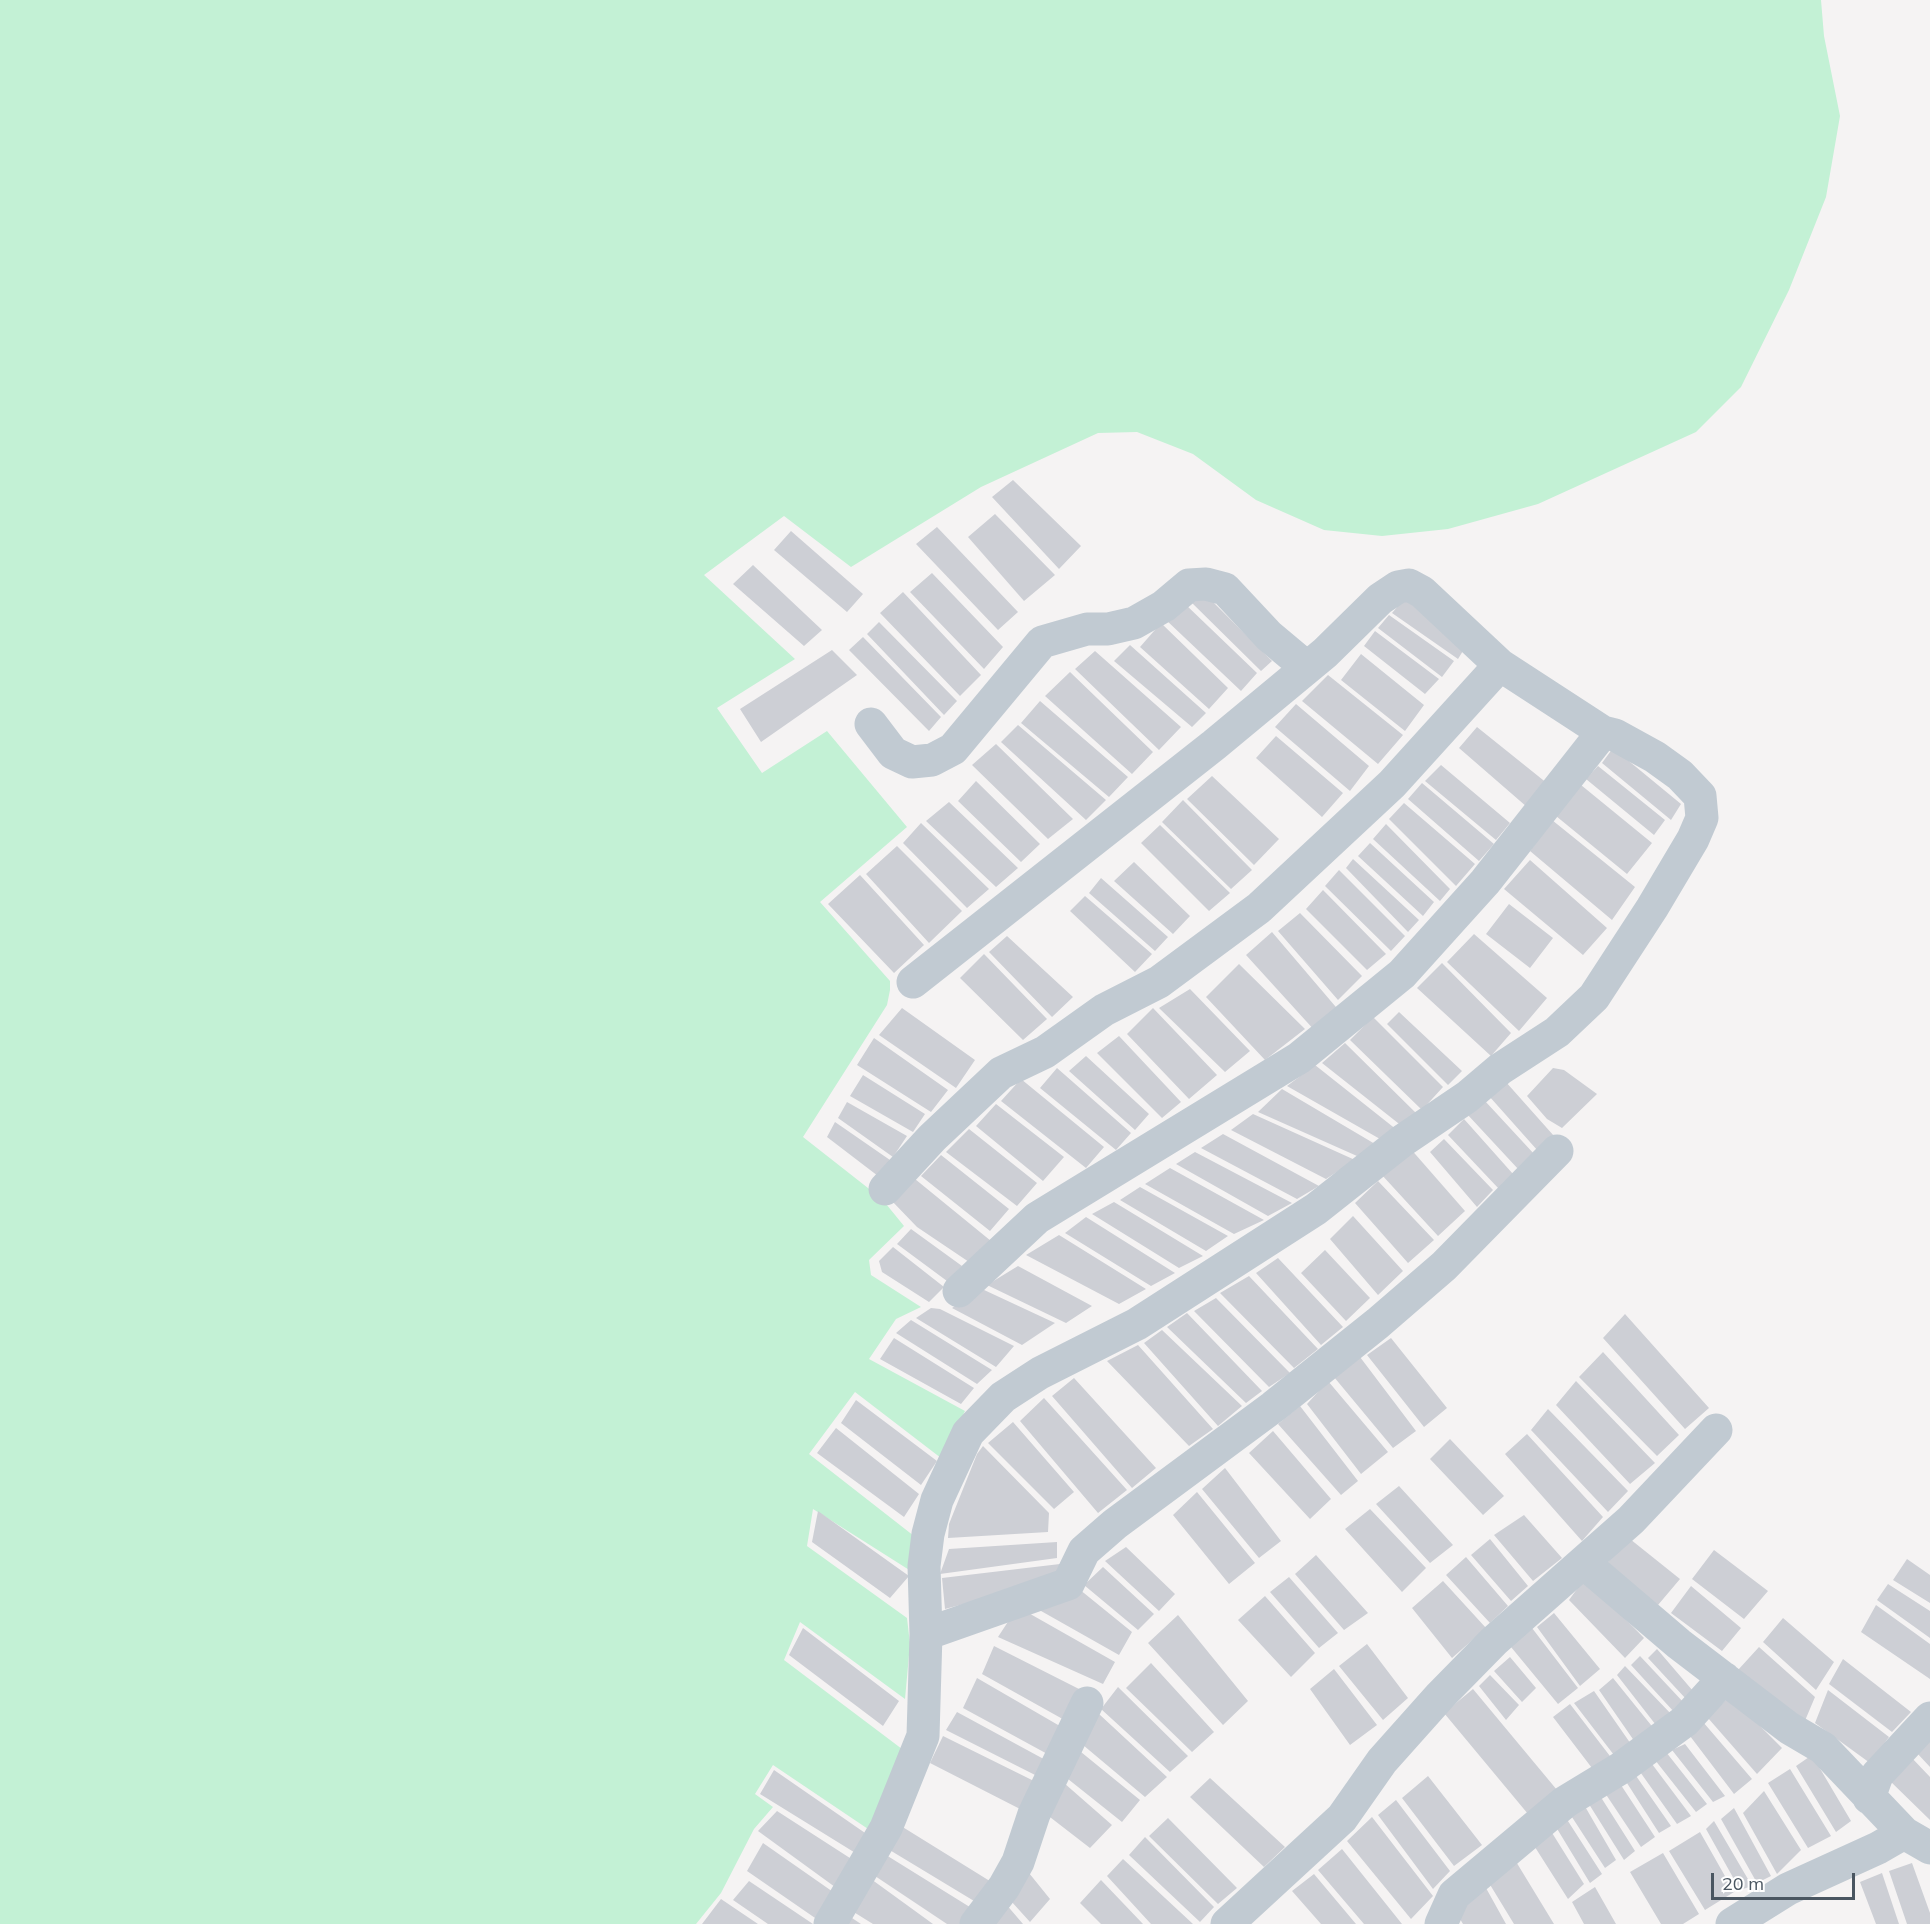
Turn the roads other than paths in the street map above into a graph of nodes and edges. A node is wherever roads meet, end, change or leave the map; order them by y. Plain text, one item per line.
1 (1500, 665) junction
2 (1306, 667) junction
3 (871, 724) dead end
4 (1603, 732) junction
5 (913, 982) dead end
6 (1557, 1151) dead end
7 (885, 1189) dead end
8 (959, 1291) dead end
9 (1716, 1430) dead end
10 (1584, 1563) junction
11 (926, 1634) junction
12 (1724, 1678) junction
13 (1087, 1703) dead end
14 (1930, 1718) edge
15 (1869, 1798) junction
16 (1917, 1841) edge
17 (830, 1924) edge
18 (976, 1924) edge
19 (1227, 1924) edge
20 (1441, 1924) edge
21 (1732, 1924) edge

1 - 2 street
1 - 4 street
1 - 7 street
2 - 3 street
2 - 5 street
4 - 8 street
4 - 11 street
6 - 11 street
9 - 10 street
10 - 12 street
10 - 19 street
11 - 17 street
12 - 15 street
12 - 20 street
13 - 18 street
14 - 15 street
15 - 16 street
16 - 21 street

